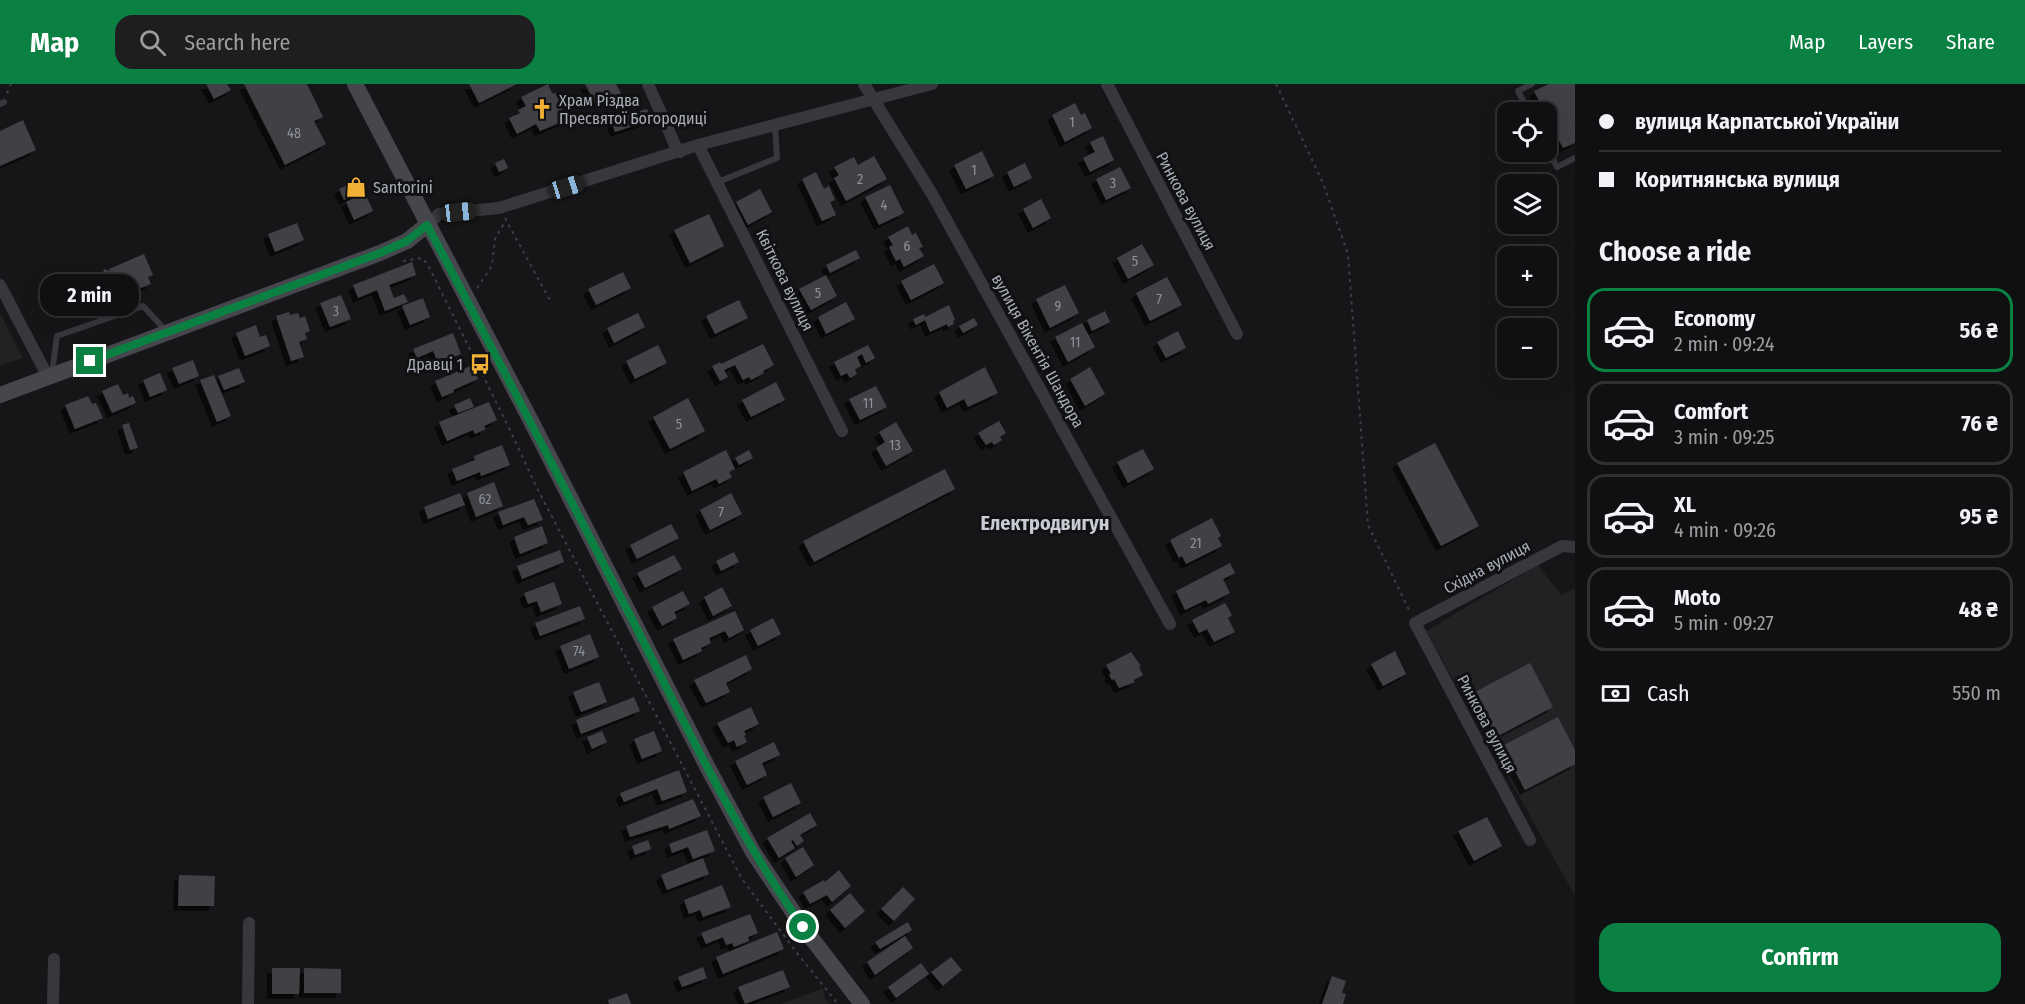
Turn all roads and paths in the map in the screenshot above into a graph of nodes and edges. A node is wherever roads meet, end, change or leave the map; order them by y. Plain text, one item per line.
1 (355, 84) edge
2 (648, 84) edge
3 (864, 84) edge
4 (932, 84) edge
5 (1107, 84) edge
6 (1276, 84) edge
7 (1532, 84) edge
8 (872, 99) junction
9 (1524, 102) edge
10 (775, 124) junction
11 (698, 146) junction
12 (680, 152) junction
13 (1575, 158) edge
14 (1554, 162) edge
15 (718, 182) junction
16 (499, 208) junction
17 (506, 220) junction
18 (427, 225) junction
19 (393, 248) junction
20 (0, 285) edge
21 (466, 298) junction
22 (552, 304) dead end
23 (168, 332) junction
24 (1237, 334) dead end
25 (50, 376) junction
26 (0, 395) edge
27 (842, 430) dead end
28 (1575, 547) edge
29 (1415, 623) junction
30 (1170, 624) dead end
31 (1530, 840) dead end
32 (249, 923) dead end
33 (54, 959) dead end
34 (53, 1004) edge
35 (248, 1004) edge
36 (838, 1004) edge
37 (862, 1004) edge

1 - 18 main road
2 - 12 street
3 - 8 street, вулиця Вікентія Шандора
4 - 8 street
5 - 24 street, Ринкова вулиця
6 - 29 path
7 - 9 lane
8 - 10 street
8 - 30 street, вулиця Вікентія Шандора
10 - 11 street
10 - 15 lane
11 - 12 street
11 - 15 street, Квіткова вулиця
12 - 16 street
13 - 14 lane
15 - 27 street, Квіткова вулиця
16 - 17 path
16 - 18 street
17 - 21 path
17 - 22 path
18 - 19 main road
18 - 21 main road
19 - 23 main road
19 - 36 path
20 - 25 street
21 - 37 main road
23 - 25 main road
23 - 25 lane
25 - 26 main road
28 - 29 street, Східна вулиця
29 - 31 street, Ринкова вулиця
32 - 35 street
33 - 34 street

